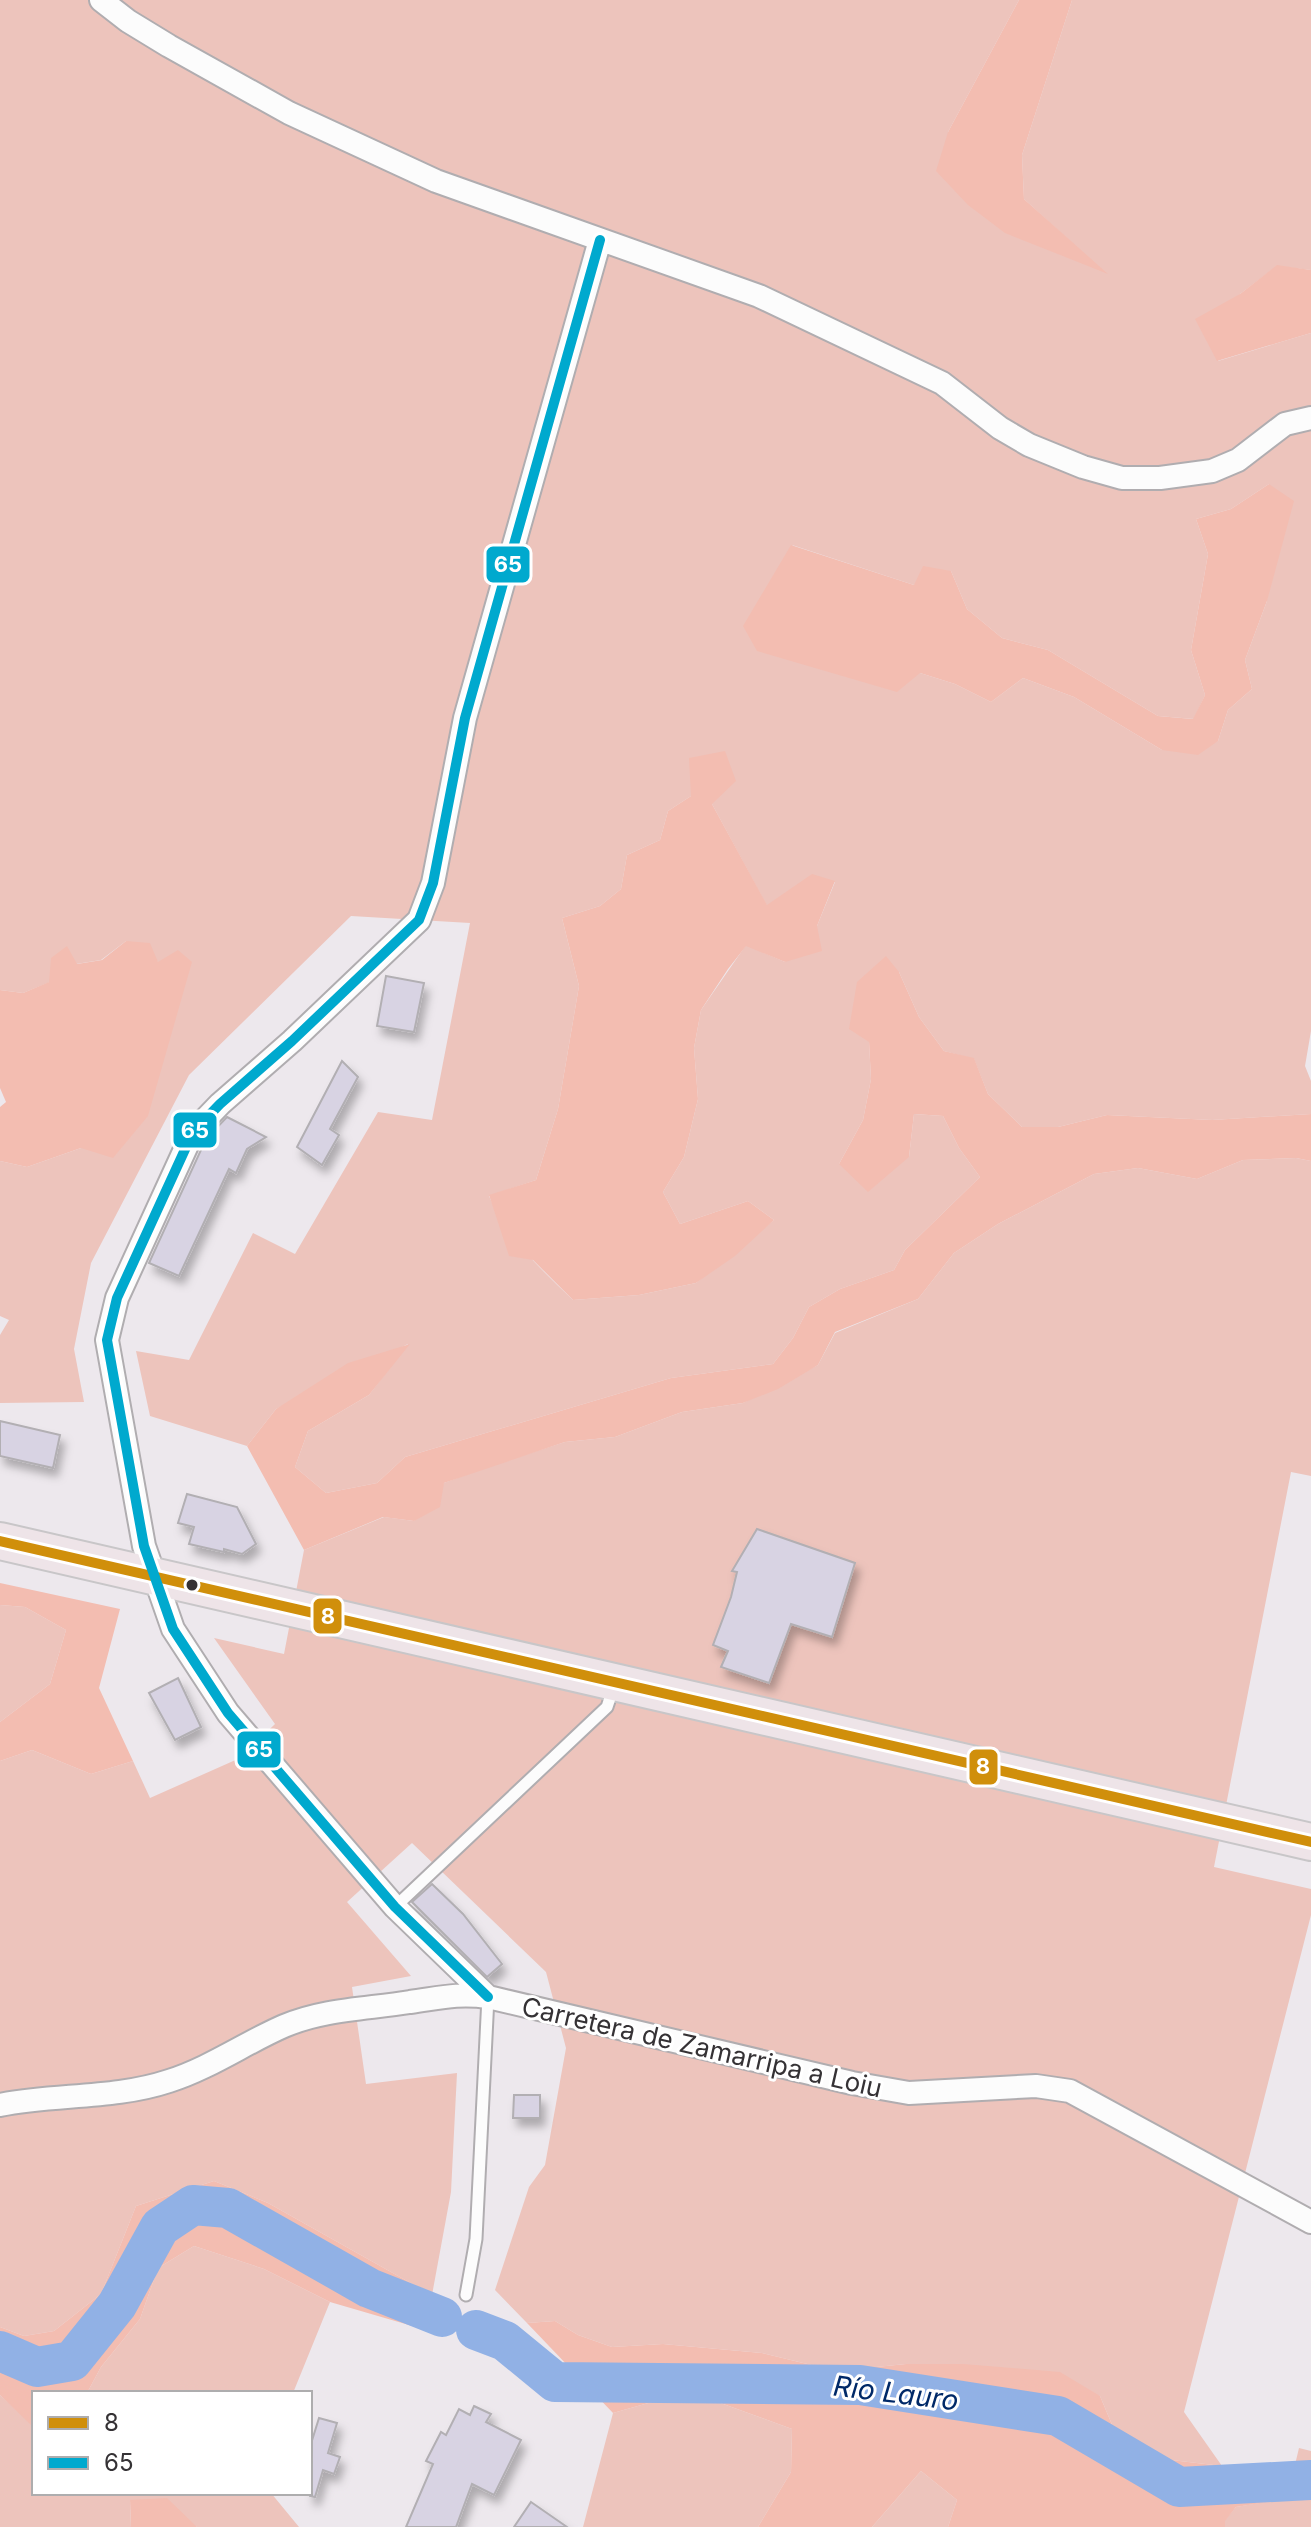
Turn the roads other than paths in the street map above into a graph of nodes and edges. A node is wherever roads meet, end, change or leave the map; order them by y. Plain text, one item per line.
1 (101, 0) edge
2 (600, 240) junction
3 (1311, 418) edge
4 (0, 1541) edge
5 (155, 1577) junction
6 (616, 1682) junction
7 (1311, 1842) edge
8 (395, 1907) junction
9 (488, 1997) junction
10 (0, 2105) edge
11 (1302, 2218) edge
12 (466, 2295) dead end

1 - 2 street
2 - 3 street
2 - 5 street
4 - 5 main road
5 - 6 main road
5 - 8 street
6 - 7 main road
6 - 8 lane
8 - 9 street
9 - 10 street, Carretera de Zamarripa a Loiu
9 - 11 street, Carretera de Zamarripa a Loiu
9 - 12 lane

